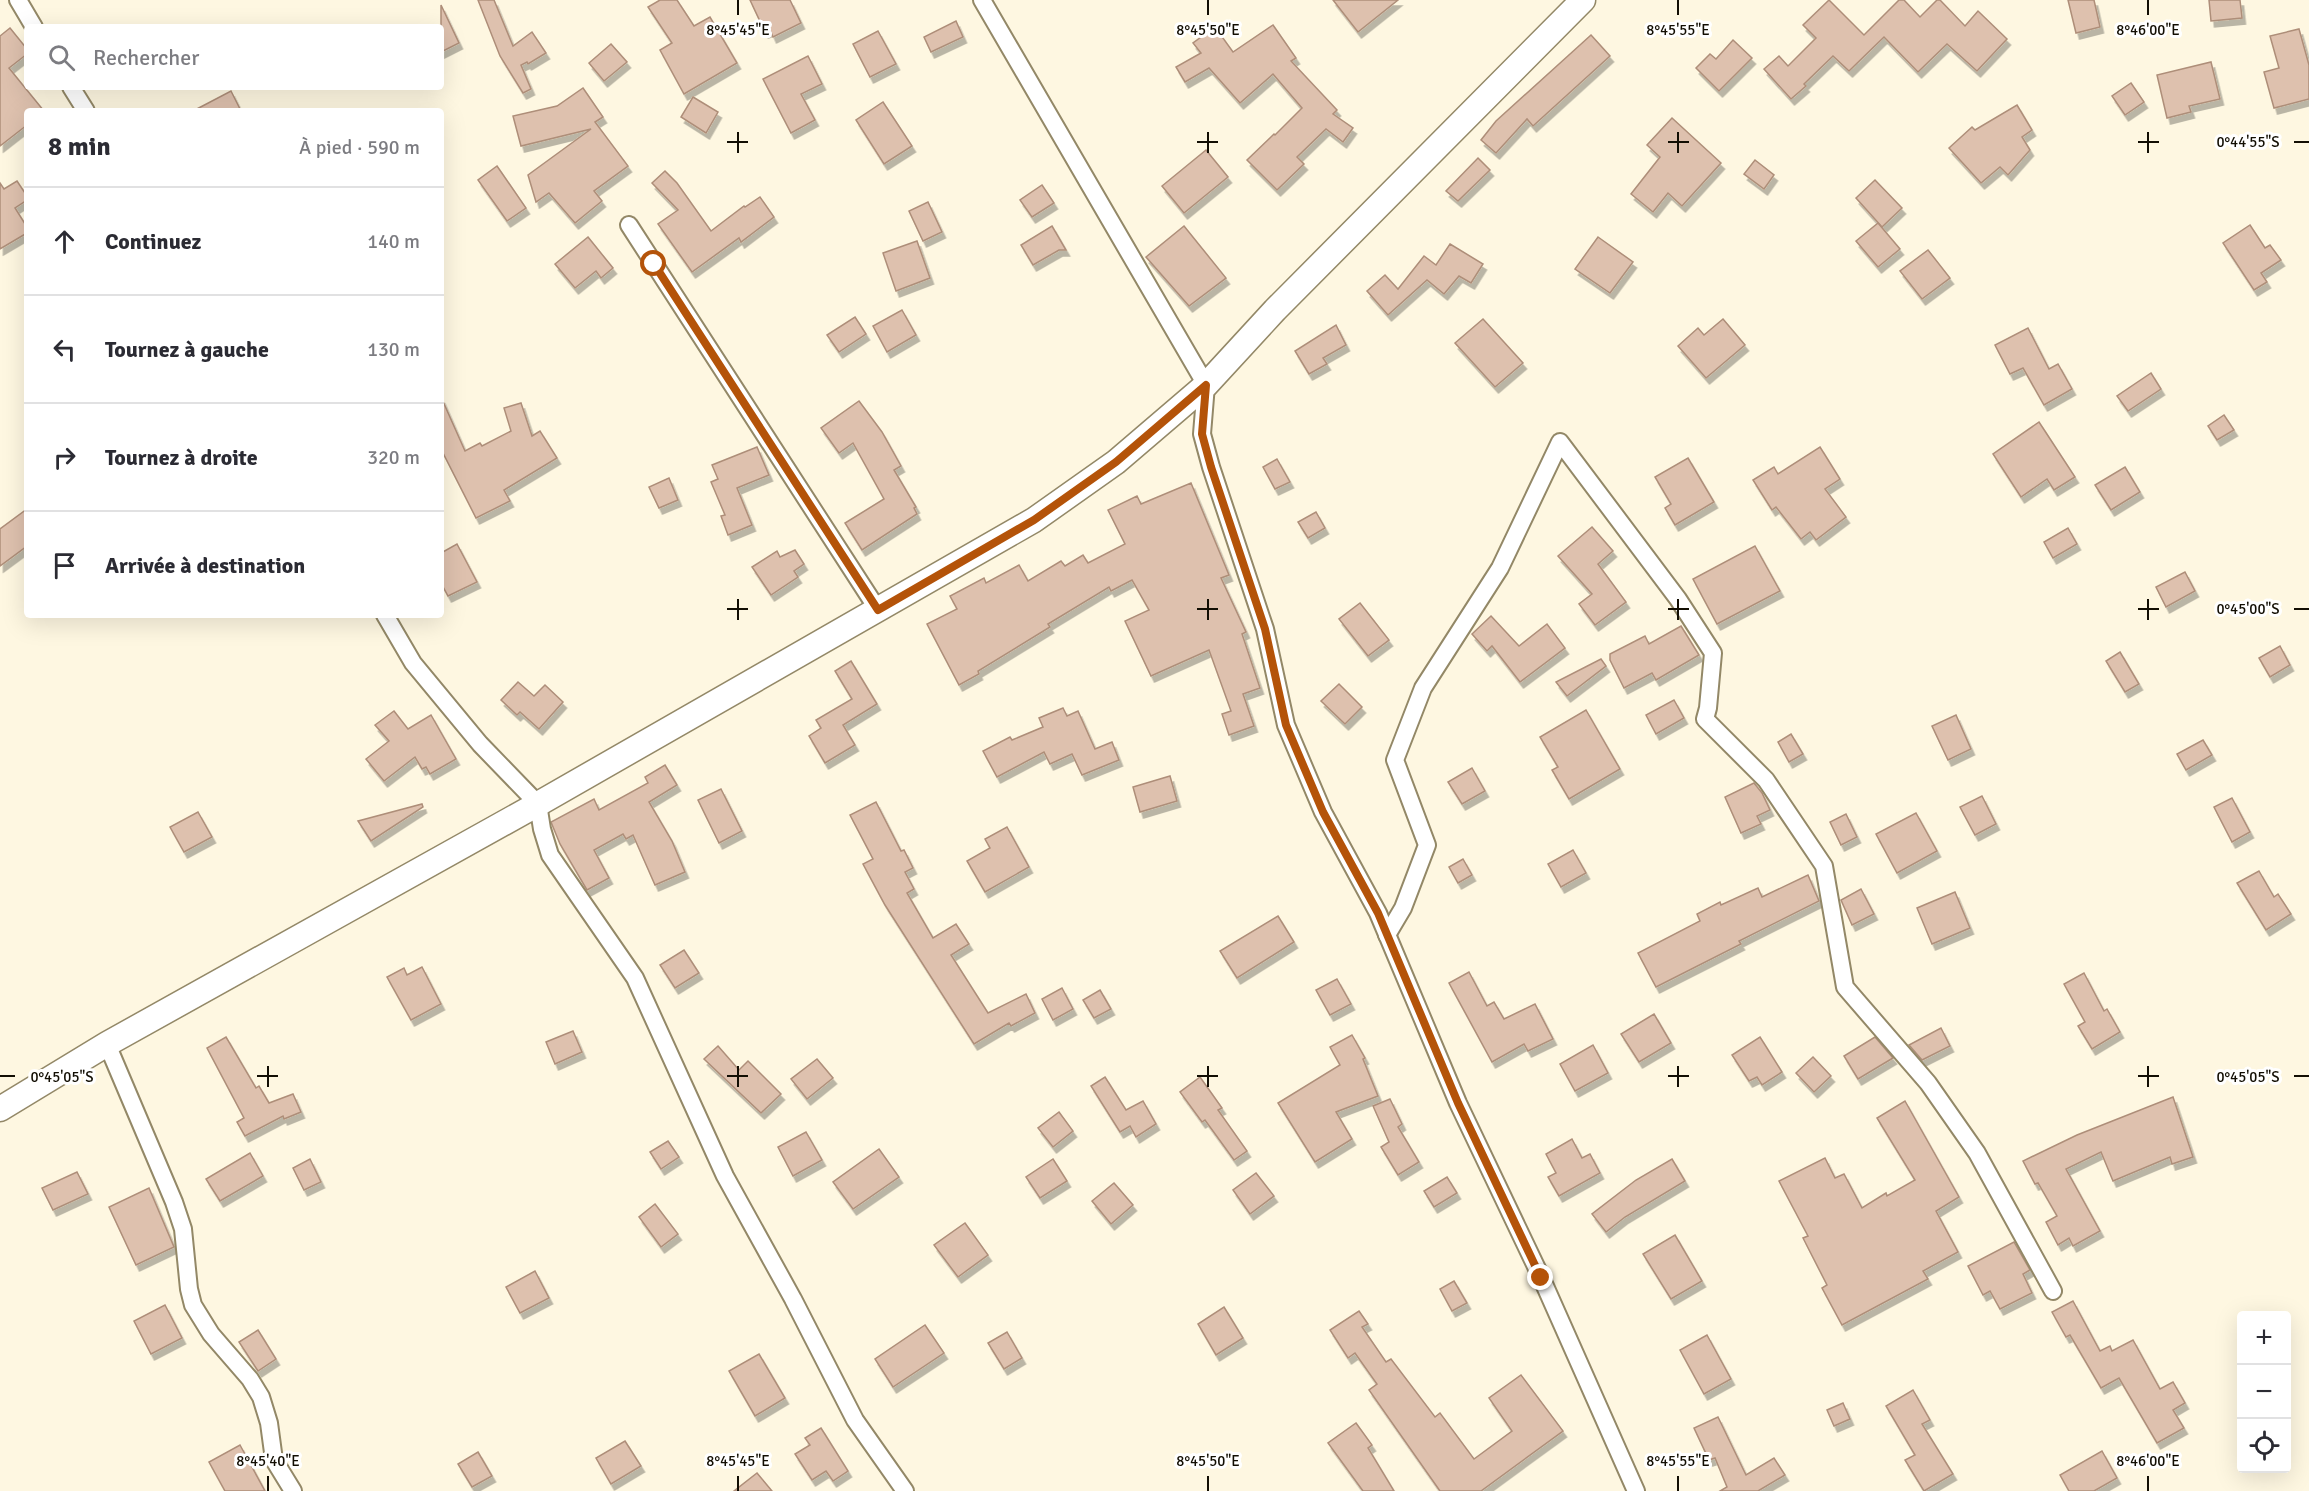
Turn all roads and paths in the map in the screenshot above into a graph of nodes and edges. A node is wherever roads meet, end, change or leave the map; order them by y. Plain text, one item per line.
1 (18, 0) edge
2 (982, 0) edge
3 (1583, 0) edge
4 (32, 24) edge
5 (73, 90) edge
6 (84, 108) edge
7 (629, 225) dead end
8 (1206, 385) junction
9 (878, 610) junction
10 (387, 618) edge
11 (538, 804) junction
12 (1387, 935) junction
13 (107, 1044) junction
14 (0, 1109) edge
15 (2053, 1291) dead end
16 (292, 1491) edge
17 (905, 1491) edge
18 (1636, 1491) edge

1 - 4 street
2 - 8 street
3 - 8 street
5 - 6 street
7 - 9 street
8 - 9 street
8 - 12 street
9 - 11 street
10 - 11 street
11 - 13 street
11 - 17 street
12 - 15 street
12 - 18 street
13 - 14 street
13 - 16 street

